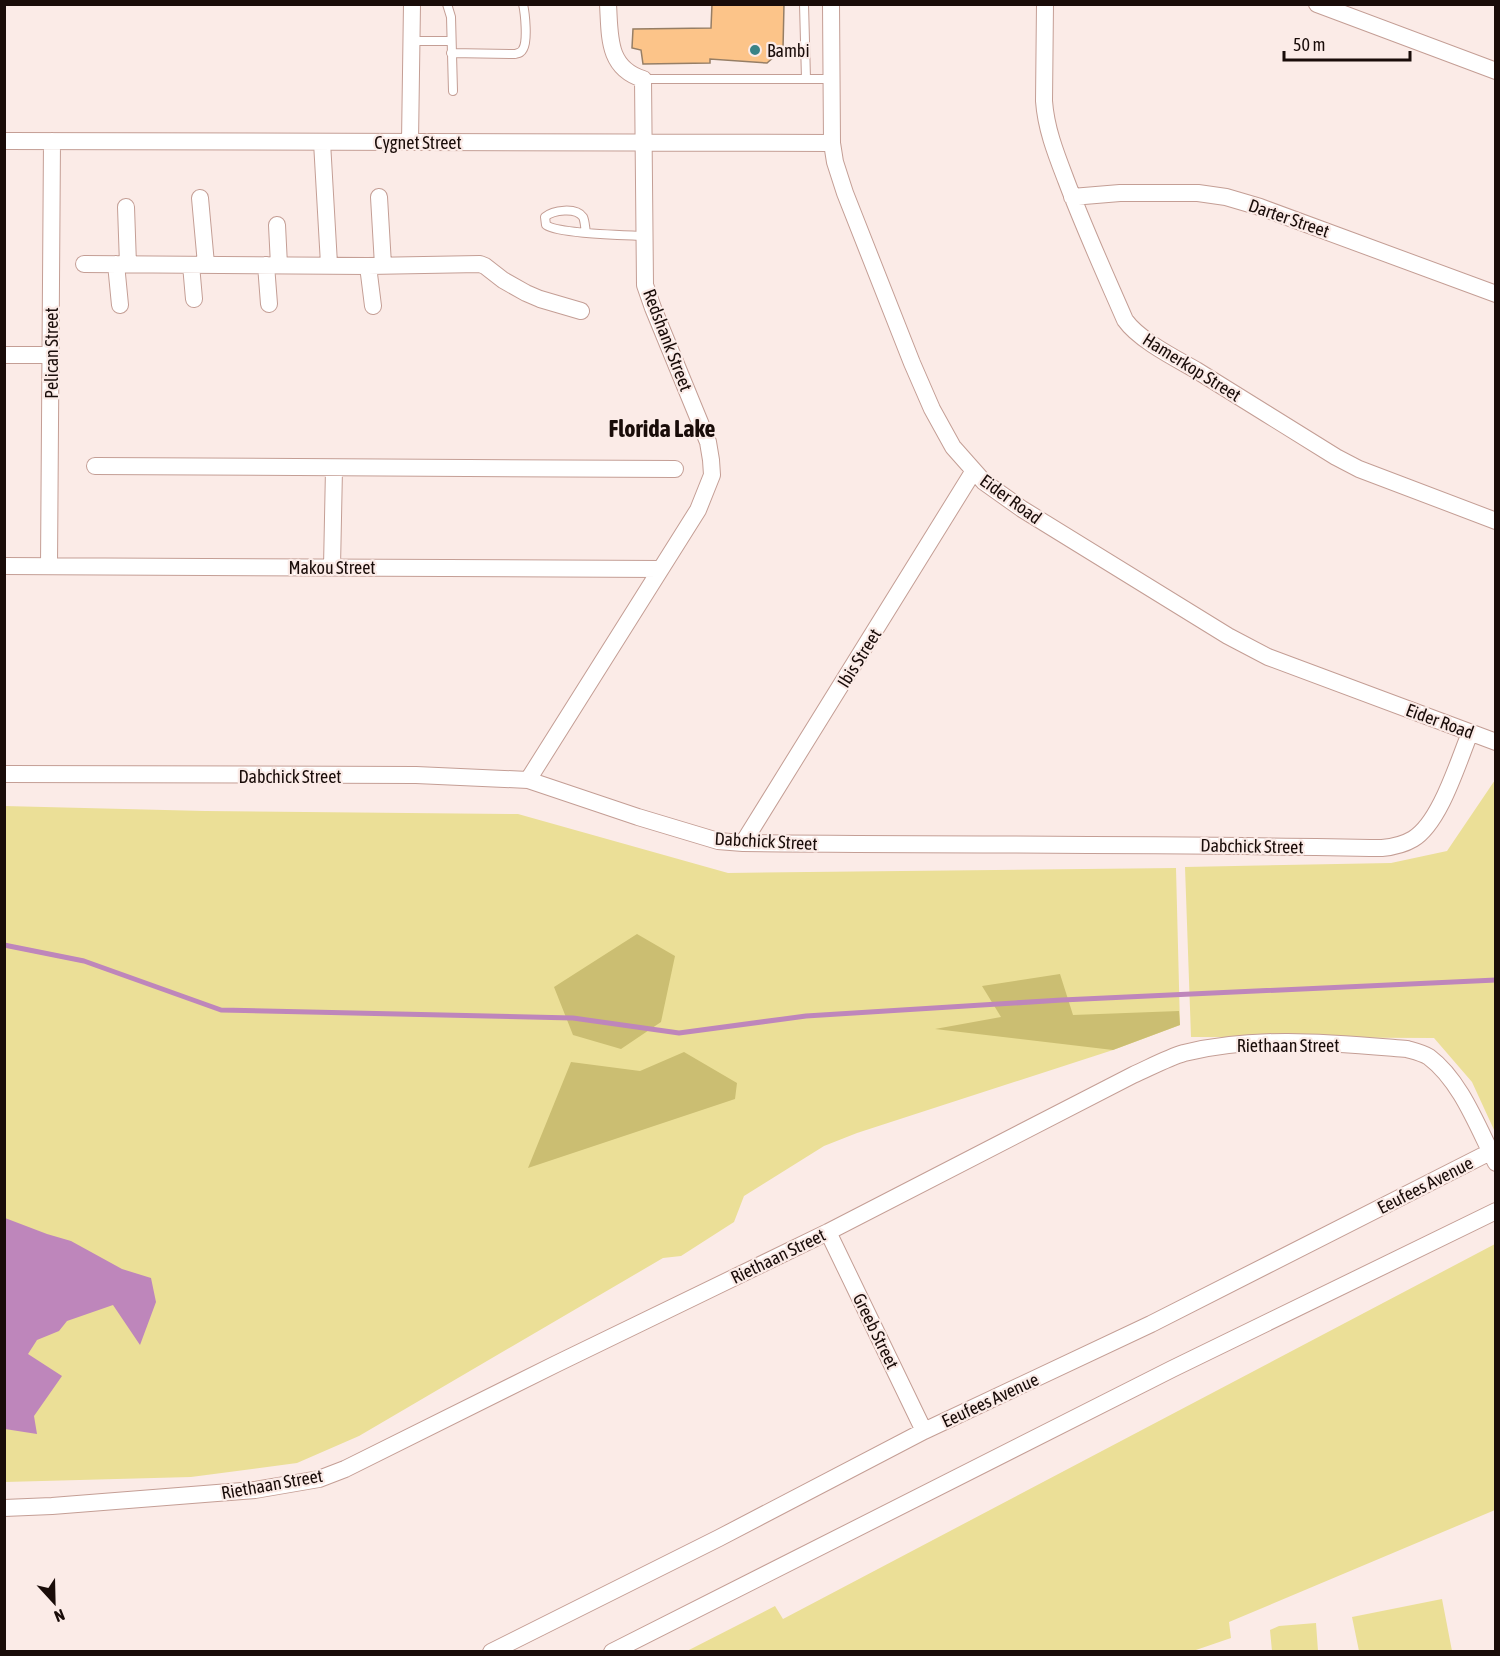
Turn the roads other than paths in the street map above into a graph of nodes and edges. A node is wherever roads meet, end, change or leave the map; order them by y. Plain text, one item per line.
1 (412, 4) edge
2 (447, 4) edge
3 (523, 4) edge
4 (608, 4) edge
5 (804, 4) edge
6 (831, 4) edge
7 (1045, 4) edge
8 (1317, 4) edge
9 (412, 40) junction
10 (451, 41) junction
11 (451, 53) junction
12 (1496, 71) edge
13 (643, 79) junction
14 (806, 79) junction
15 (832, 79) junction
16 (453, 91) dead end
17 (4, 141) edge
18 (52, 141) junction
19 (410, 141) junction
20 (322, 142) junction
21 (643, 143) junction
22 (832, 143) junction
23 (379, 197) dead end
24 (1072, 197) junction
25 (200, 198) dead end
26 (126, 207) dead end
27 (277, 225) dead end
28 (586, 232) junction
29 (644, 236) junction
30 (84, 264) dead end
31 (122, 264) junction
32 (329, 264) junction
33 (198, 265) junction
34 (272, 265) junction
35 (376, 266) junction
36 (1496, 294) edge
37 (194, 299) dead end
38 (269, 304) dead end
39 (120, 305) dead end
40 (373, 306) dead end
41 (581, 311) dead end
42 (4, 355) edge
43 (51, 355) junction
44 (95, 466) dead end
45 (334, 469) junction
46 (675, 469) dead end
47 (973, 472) junction
48 (1496, 520) edge
49 (4, 566) edge
50 (49, 566) junction
51 (332, 567) junction
52 (660, 569) junction
53 (1470, 732) junction
54 (1496, 742) edge
55 (4, 774) edge
56 (528, 780) junction
57 (743, 843) junction
58 (1493, 1157) edge
59 (1496, 1211) edge
60 (828, 1232) junction
61 (924, 1431) junction
62 (4, 1508) edge
63 (491, 1652) edge
64 (612, 1652) edge

1 - 9 street
2 - 10 lane
3 - 11 lane
4 - 13 street
5 - 14 lane
6 - 15 street, Eider Road
7 - 24 street, Hamerkop Street
8 - 12 street
9 - 10 lane
9 - 19 street
10 - 11 lane
11 - 16 lane
13 - 14 lane
13 - 21 street, Redshank Street
14 - 15 lane
15 - 22 street, Eider Road
17 - 18 street, Cygnet Street
18 - 20 street, Cygnet Street
18 - 43 street, Pelican Street
19 - 20 street, Cygnet Street
19 - 21 street, Cygnet Street
20 - 32 street
21 - 22 street, Cygnet Street
21 - 29 street, Redshank Street
22 - 47 street, Eider Road
23 - 35 street
24 - 36 street, Darter Street
24 - 48 street, Hamerkop Street
25 - 33 street
26 - 31 street
27 - 34 street
28 - 28 lane
28 - 29 lane
29 - 52 street, Redshank Street
30 - 31 street
31 - 33 street
31 - 39 street
32 - 34 street
32 - 35 street
33 - 34 street
33 - 37 street
34 - 38 street
35 - 40 street
35 - 41 street
42 - 43 street
43 - 50 street, Pelican Street
44 - 45 street
45 - 46 street
45 - 51 street
47 - 53 street, Eider Road
47 - 57 street, Ibis Street
49 - 50 street, Makou Street
50 - 51 street, Makou Street
51 - 52 street, Makou Street
52 - 56 street, Redshank Street
53 - 54 street, Eider Road
53 - 57 street, Dabchick Street
55 - 56 street, Dabchick Street
56 - 57 street, Dabchick Street
58 - 60 street, Riethaan Street
58 - 61 street, Eeufees Avenue
59 - 64 street
60 - 61 street, Greeb Street
60 - 62 street, Riethaan Street
61 - 63 street, Eeufees Avenue

